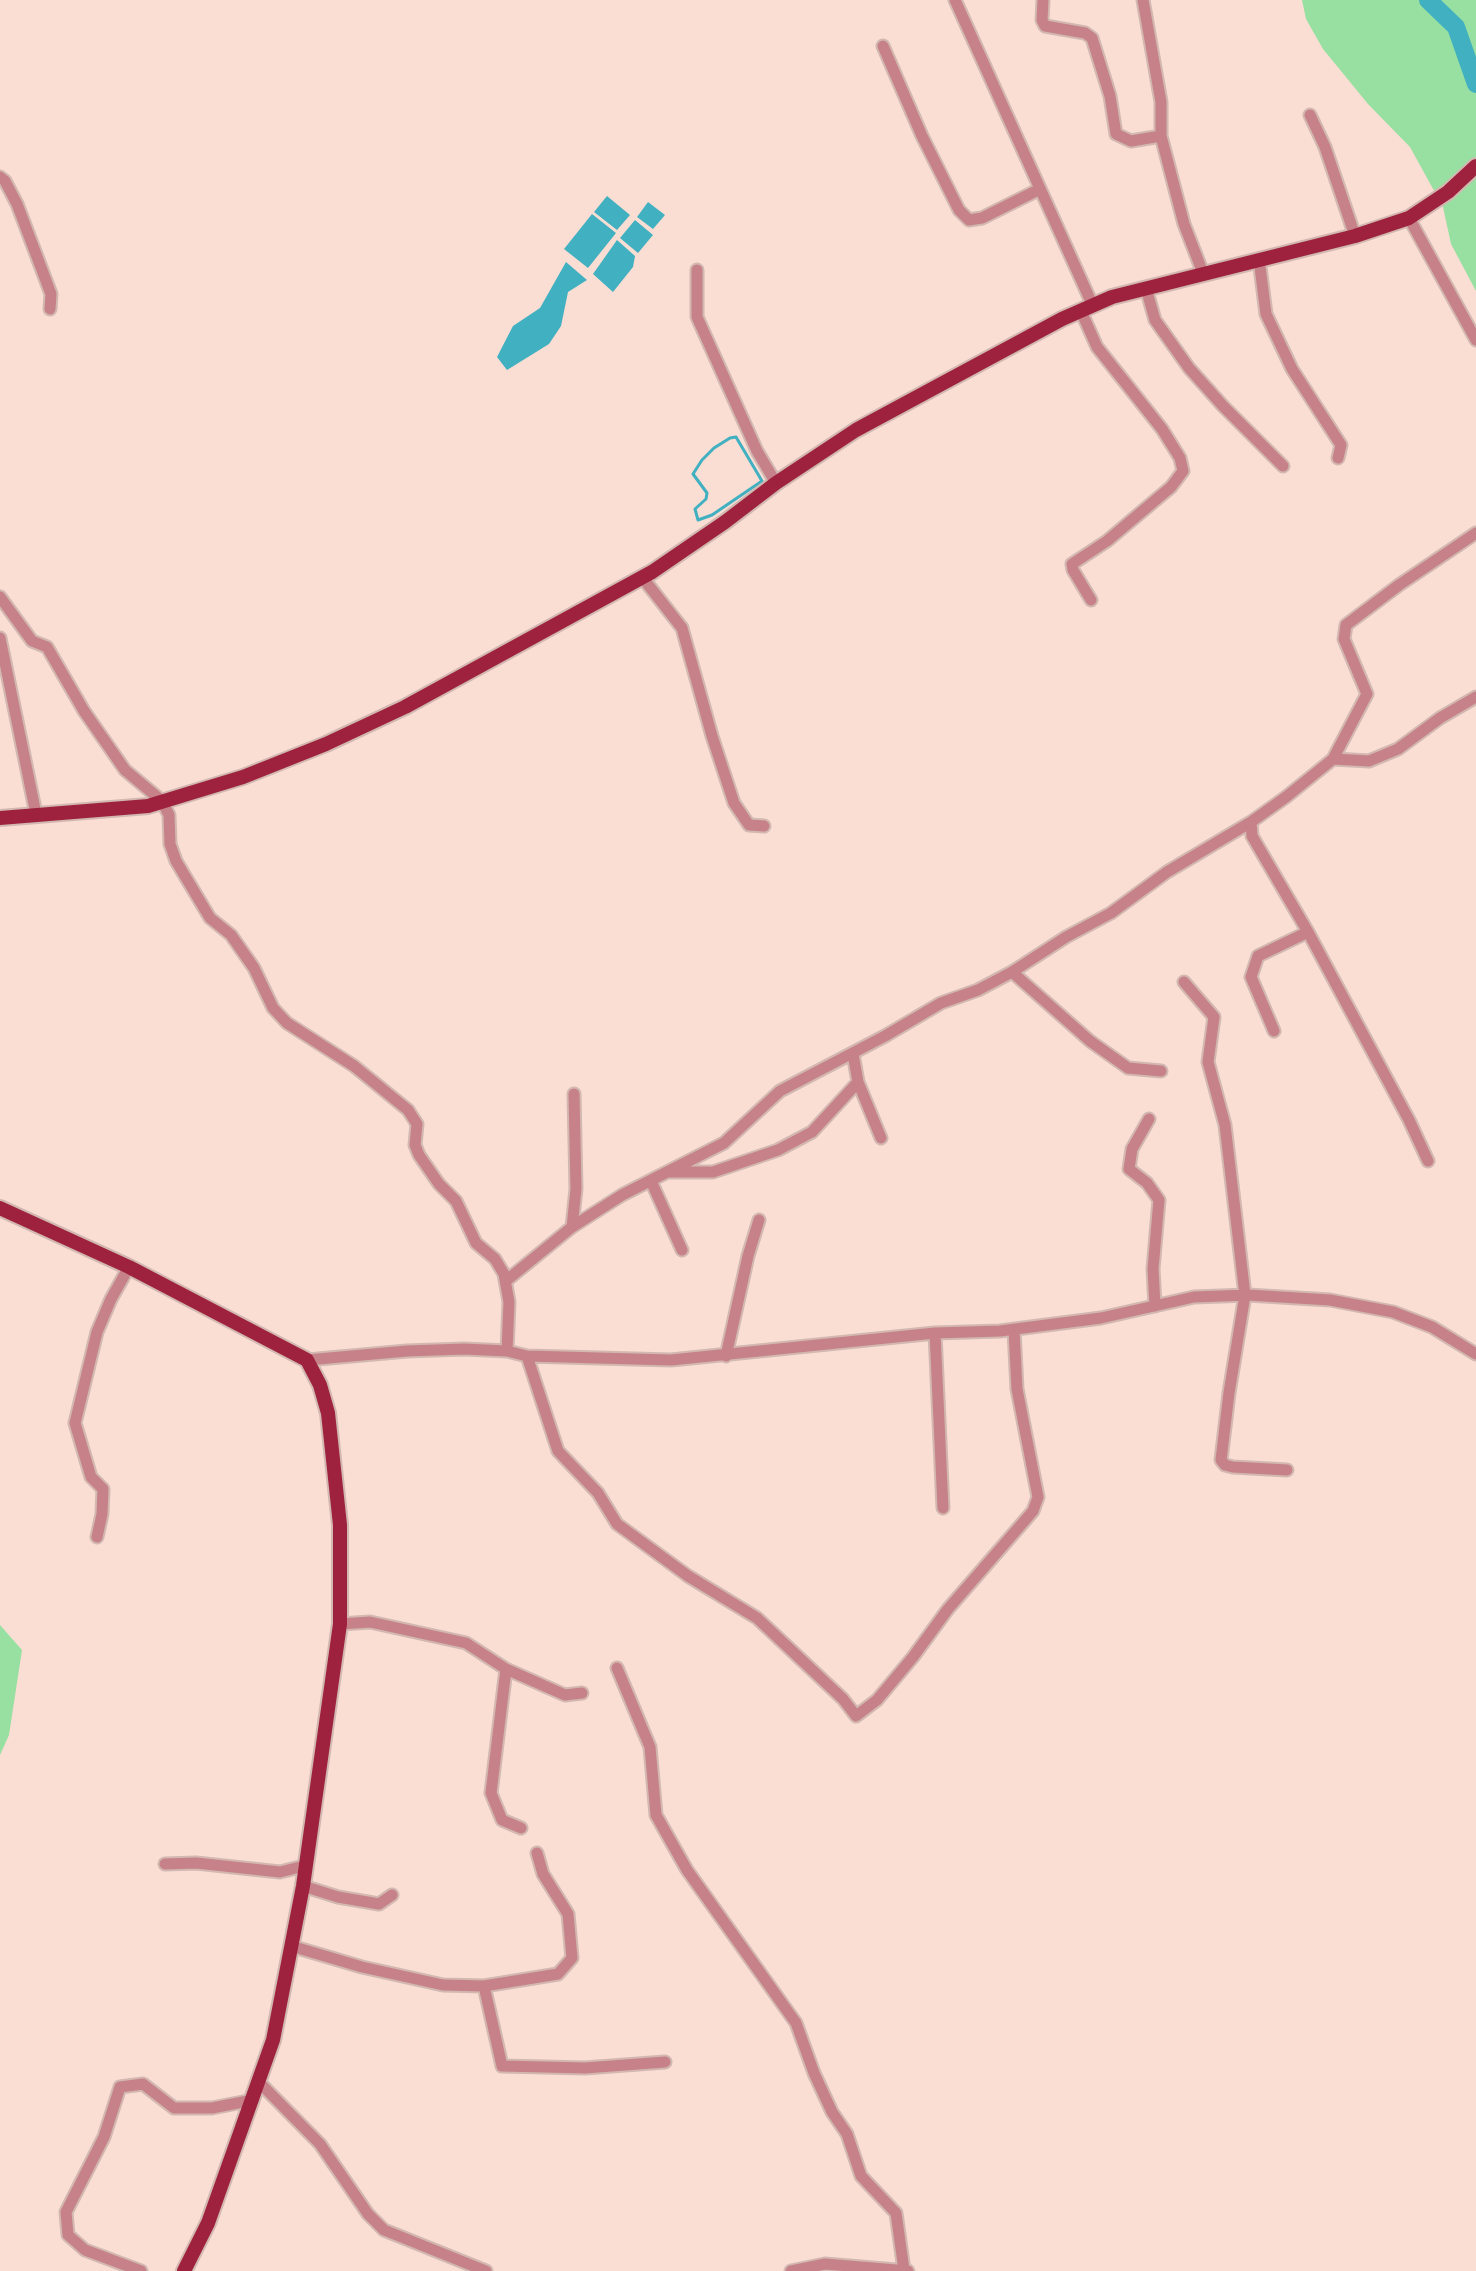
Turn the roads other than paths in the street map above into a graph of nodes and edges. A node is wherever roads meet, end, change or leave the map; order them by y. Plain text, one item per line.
1 (955, 0) edge
2 (1043, 0) edge
3 (1143, 0) edge
4 (883, 46) dead end
5 (1310, 115) dead end
6 (1161, 136) junction
7 (1476, 166) edge
8 (0, 177) edge
9 (1040, 189) junction
10 (1409, 218) junction
11 (1355, 236) junction
12 (1259, 259) junction
13 (697, 270) dead end
14 (1203, 273) junction
15 (1146, 288) junction
16 (1087, 308) junction
17 (50, 309) dead end
18 (1476, 340) edge
19 (1338, 458) dead end
20 (1283, 466) dead end
21 (776, 483) junction
22 (1476, 533) edge
23 (642, 577) junction
24 (0, 597) edge
25 (1091, 600) dead end
26 (0, 638) edge
27 (1476, 697) edge
28 (1333, 759) junction
29 (162, 801) junction
30 (36, 814) junction
31 (0, 818) edge
32 (1251, 822) junction
33 (764, 826) dead end
34 (1308, 932) junction
35 (1012, 972) junction
36 (1184, 982) dead end
37 (1274, 1031) dead end
38 (853, 1054) junction
39 (1161, 1071) dead end
40 (858, 1082) junction
41 (574, 1094) dead end
42 (1149, 1119) dead end
43 (881, 1138) dead end
44 (1428, 1161) dead end
45 (669, 1172) junction
46 (651, 1181) junction
47 (0, 1208) edge
48 (759, 1220) dead end
49 (572, 1227) junction
50 (682, 1250) dead end
51 (129, 1267) junction
52 (507, 1280) junction
53 (1245, 1295) junction
54 (1155, 1306) junction
55 (1014, 1330) junction
56 (935, 1333) junction
57 (507, 1351) junction
58 (1476, 1354) edge
59 (527, 1356) junction
60 (726, 1356) junction
61 (307, 1360) junction
62 (1287, 1470) dead end
63 (943, 1508) dead end
64 (97, 1537) dead end
65 (340, 1624) junction
66 (617, 1668) dead end
67 (506, 1669) junction
68 (582, 1693) dead end
69 (521, 1828) dead end
70 (537, 1853) dead end
71 (165, 1864) dead end
72 (304, 1866) junction
73 (303, 1886) junction
74 (392, 1895) dead end
75 (291, 1946) junction
76 (484, 1986) junction
77 (665, 2062) dead end
78 (259, 2082) junction
79 (253, 2100) junction
80 (906, 2270) edge
81 (141, 2271) edge
82 (184, 2271) edge
83 (486, 2271) edge
84 (791, 2271) edge

1 - 9 street
2 - 6 street
3 - 6 street
4 - 9 street
5 - 11 street
6 - 14 street
7 - 10 main road
8 - 17 street
9 - 16 street
10 - 11 main road
10 - 18 street
11 - 12 main road
12 - 14 main road
12 - 19 street
13 - 21 street
14 - 15 main road
15 - 16 main road
15 - 20 street
16 - 21 main road
16 - 25 street
21 - 23 main road
22 - 28 street
23 - 29 main road
23 - 33 street
24 - 29 street
26 - 30 street
27 - 28 street
28 - 32 street
29 - 30 main road
29 - 52 street
30 - 31 main road
32 - 34 street
32 - 35 street
34 - 37 street
34 - 44 street
35 - 38 street
35 - 39 street
36 - 53 street
38 - 40 street
38 - 45 street
40 - 43 street
40 - 45 street
41 - 49 street
42 - 54 street
45 - 46 street
46 - 49 street
46 - 50 street
47 - 51 main road
48 - 60 street
49 - 52 street
51 - 61 main road
51 - 64 street
52 - 57 street
53 - 54 street
53 - 58 street
53 - 62 street
54 - 55 street
55 - 56 street
55 - 59 street
56 - 60 street
56 - 63 street
57 - 59 street
57 - 61 street
59 - 60 street
61 - 65 main road
65 - 67 street
65 - 72 main road
66 - 80 street
67 - 68 street
67 - 69 street
70 - 76 street
71 - 72 street
72 - 73 main road
73 - 74 street
73 - 75 main road
75 - 76 street
75 - 78 main road
76 - 77 street
78 - 79 main road
78 - 83 street
79 - 81 street
79 - 82 main road
80 - 84 street

